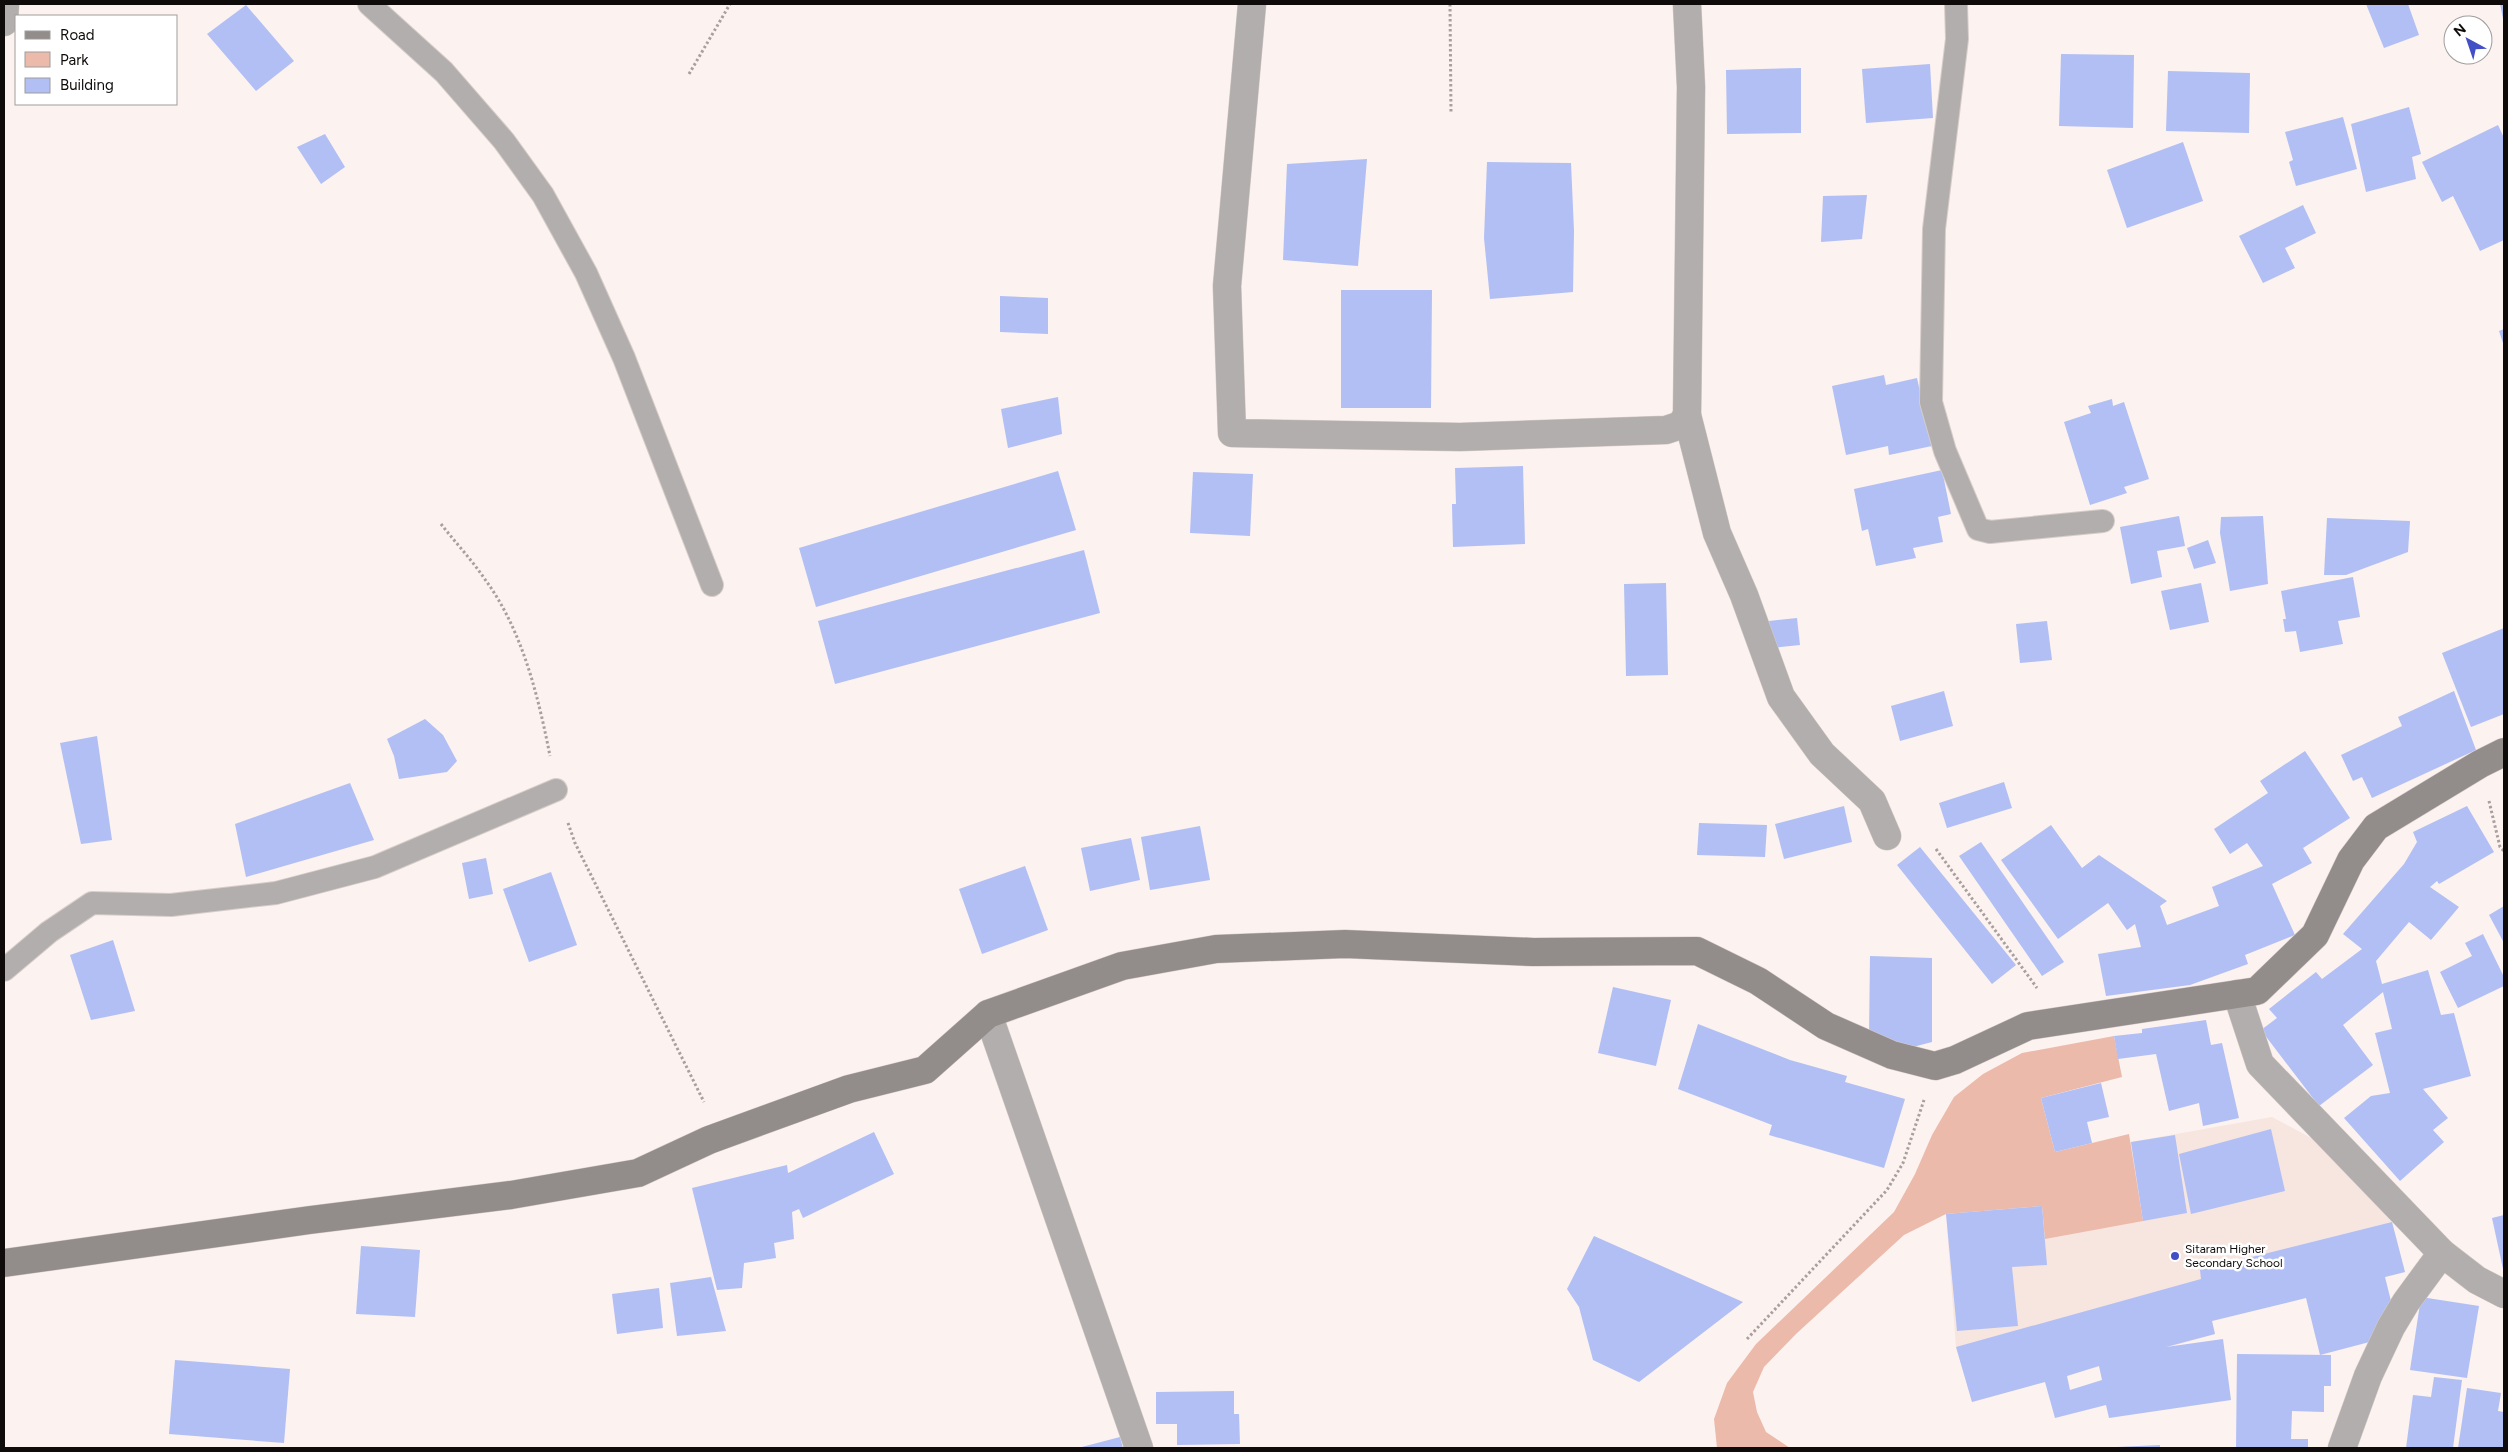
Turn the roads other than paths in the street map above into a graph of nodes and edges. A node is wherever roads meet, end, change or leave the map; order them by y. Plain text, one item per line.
1 (5, 4) edge
2 (369, 4) edge
3 (1252, 4) edge
4 (1687, 4) edge
5 (1956, 4) edge
6 (4, 22) edge
7 (1687, 415) junction
8 (2103, 521) dead end
9 (712, 585) dead end
10 (2504, 752) edge
11 (556, 790) road end
12 (1887, 836) dead end
13 (4, 970) edge
14 (2237, 994) junction
15 (988, 1014) junction
16 (2442, 1253) junction
17 (4, 1263) edge
18 (2504, 1294) edge
19 (1139, 1448) edge
20 (2342, 1448) edge

1 - 6 street
2 - 9 lane
3 - 7 street
4 - 7 street
5 - 8 lane
7 - 12 street
10 - 14 main road
11 - 13 lane
14 - 15 main road
14 - 16 street
15 - 17 main road
15 - 19 street
16 - 18 street
16 - 20 street

